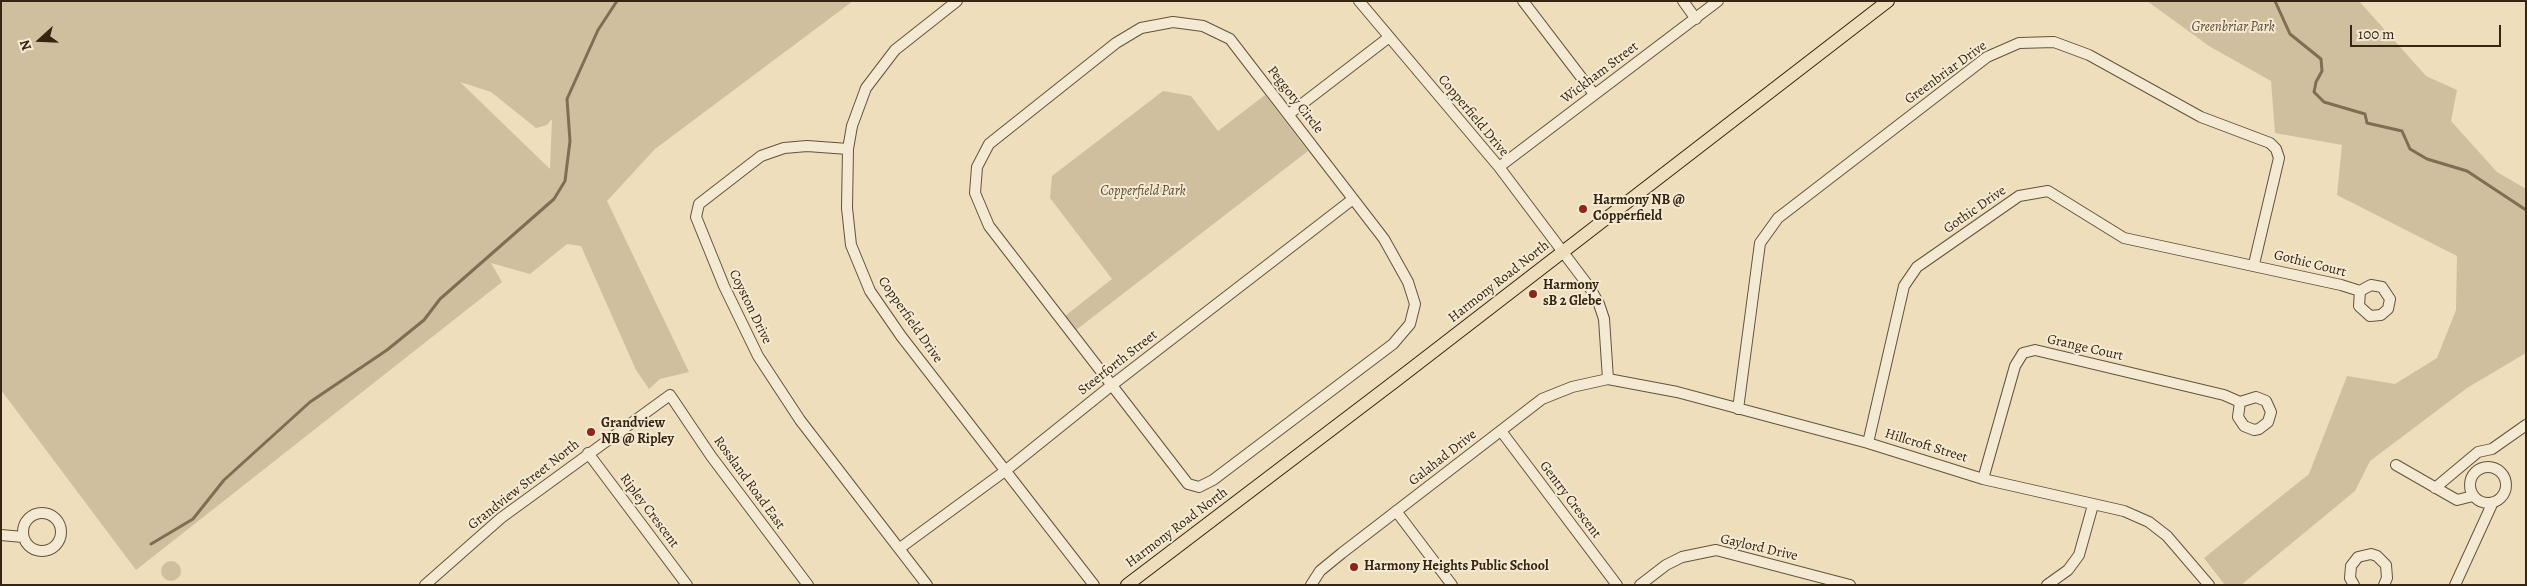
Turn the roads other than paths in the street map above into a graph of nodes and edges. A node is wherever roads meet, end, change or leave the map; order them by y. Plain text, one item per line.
1 (957, 1) edge
2 (1359, 1) edge
3 (1523, 1) edge
4 (1683, 1) edge
5 (1718, 1) edge
6 (1888, 1) edge
7 (1696, 18) junction
8 (1388, 38) junction
9 (1594, 94) junction
10 (1289, 114) junction
11 (848, 149) junction
12 (1499, 167) junction
13 (1353, 199) junction
14 (1563, 252) junction
15 (2254, 264) junction
16 (2360, 291) dead end
17 (1608, 379) junction
18 (1112, 385) junction
19 (670, 395) joint
20 (2240, 402) dead end
21 (1738, 408) junction
22 (2526, 425) edge
23 (1500, 431) junction
24 (1868, 443) junction
25 (2492, 448) junction
26 (588, 453) junction
27 (2396, 465) dead end
28 (2487, 467) junction
29 (1005, 472) junction
30 (1983, 479) junction
31 (2435, 488) junction
32 (2473, 496) junction
33 (2493, 502) junction
34 (2094, 505) junction
35 (1396, 511) junction
36 (1, 535) edge
37 (23, 536) dead end
38 (900, 548) junction
39 (2388, 584) edge
40 (424, 585) edge
41 (687, 585) edge
42 (808, 585) edge
43 (928, 585) edge
44 (1094, 585) edge
45 (1127, 585) edge
46 (1311, 585) edge
47 (1452, 585) edge
48 (1617, 585) edge
49 (1640, 585) edge
50 (1850, 585) edge
51 (2047, 585) edge
52 (2209, 585) edge
53 (2354, 585) edge
54 (2455, 585) edge

1 - 11 street, Copperfield Drive
2 - 8 street, Copperfield Drive
3 - 9 street
4 - 7 street
5 - 7 street, Wickham Street
6 - 14 main road, Harmony Road North
7 - 9 street, Wickham Street
8 - 10 street
8 - 12 street, Copperfield Drive
9 - 12 street, Wickham Street
10 - 13 street, Peggoty Circle
10 - 18 street, Peggoty Circle
11 - 29 street, Copperfield Drive
11 - 38 street, Coyston Drive
12 - 14 street, Copperfield Drive
13 - 18 street, Steerforth Street
13 - 18 street, Peggoty Circle
14 - 17 street, Copperfield Drive
14 - 45 main road, Harmony Road North
15 - 16 street, Gothic Court
15 - 21 street, Greenbriar Drive
15 - 24 street, Gothic Drive
17 - 21 street, Hillcroft Street
17 - 23 street, Galahad Drive
18 - 29 street, Steerforth Street
19 - 26 street, Grandview Street North
19 - 42 street, Rossland Road East
20 - 30 street, Grange Court
21 - 24 street, Hillcroft Street
22 - 25 street
23 - 35 street, Galahad Drive
23 - 48 street, Gentry Crescent
24 - 30 street, Hillcroft Street
25 - 28 street
25 - 31 street
26 - 40 street, Grandview Street North
26 - 41 street, Ripley Crescent
27 - 31 street
28 - 32 street
28 - 33 street
29 - 38 street, Steerforth Street
29 - 44 street, Copperfield Drive
30 - 34 street, Hillcroft Street
31 - 32 street
32 - 33 street
33 - 54 street
34 - 51 street
34 - 52 street, Hillcroft Street
35 - 46 street, Galahad Drive
35 - 47 street
36 - 37 street
38 - 43 street, Coyston Drive
39 - 53 street
49 - 50 street, Gaylord Drive

